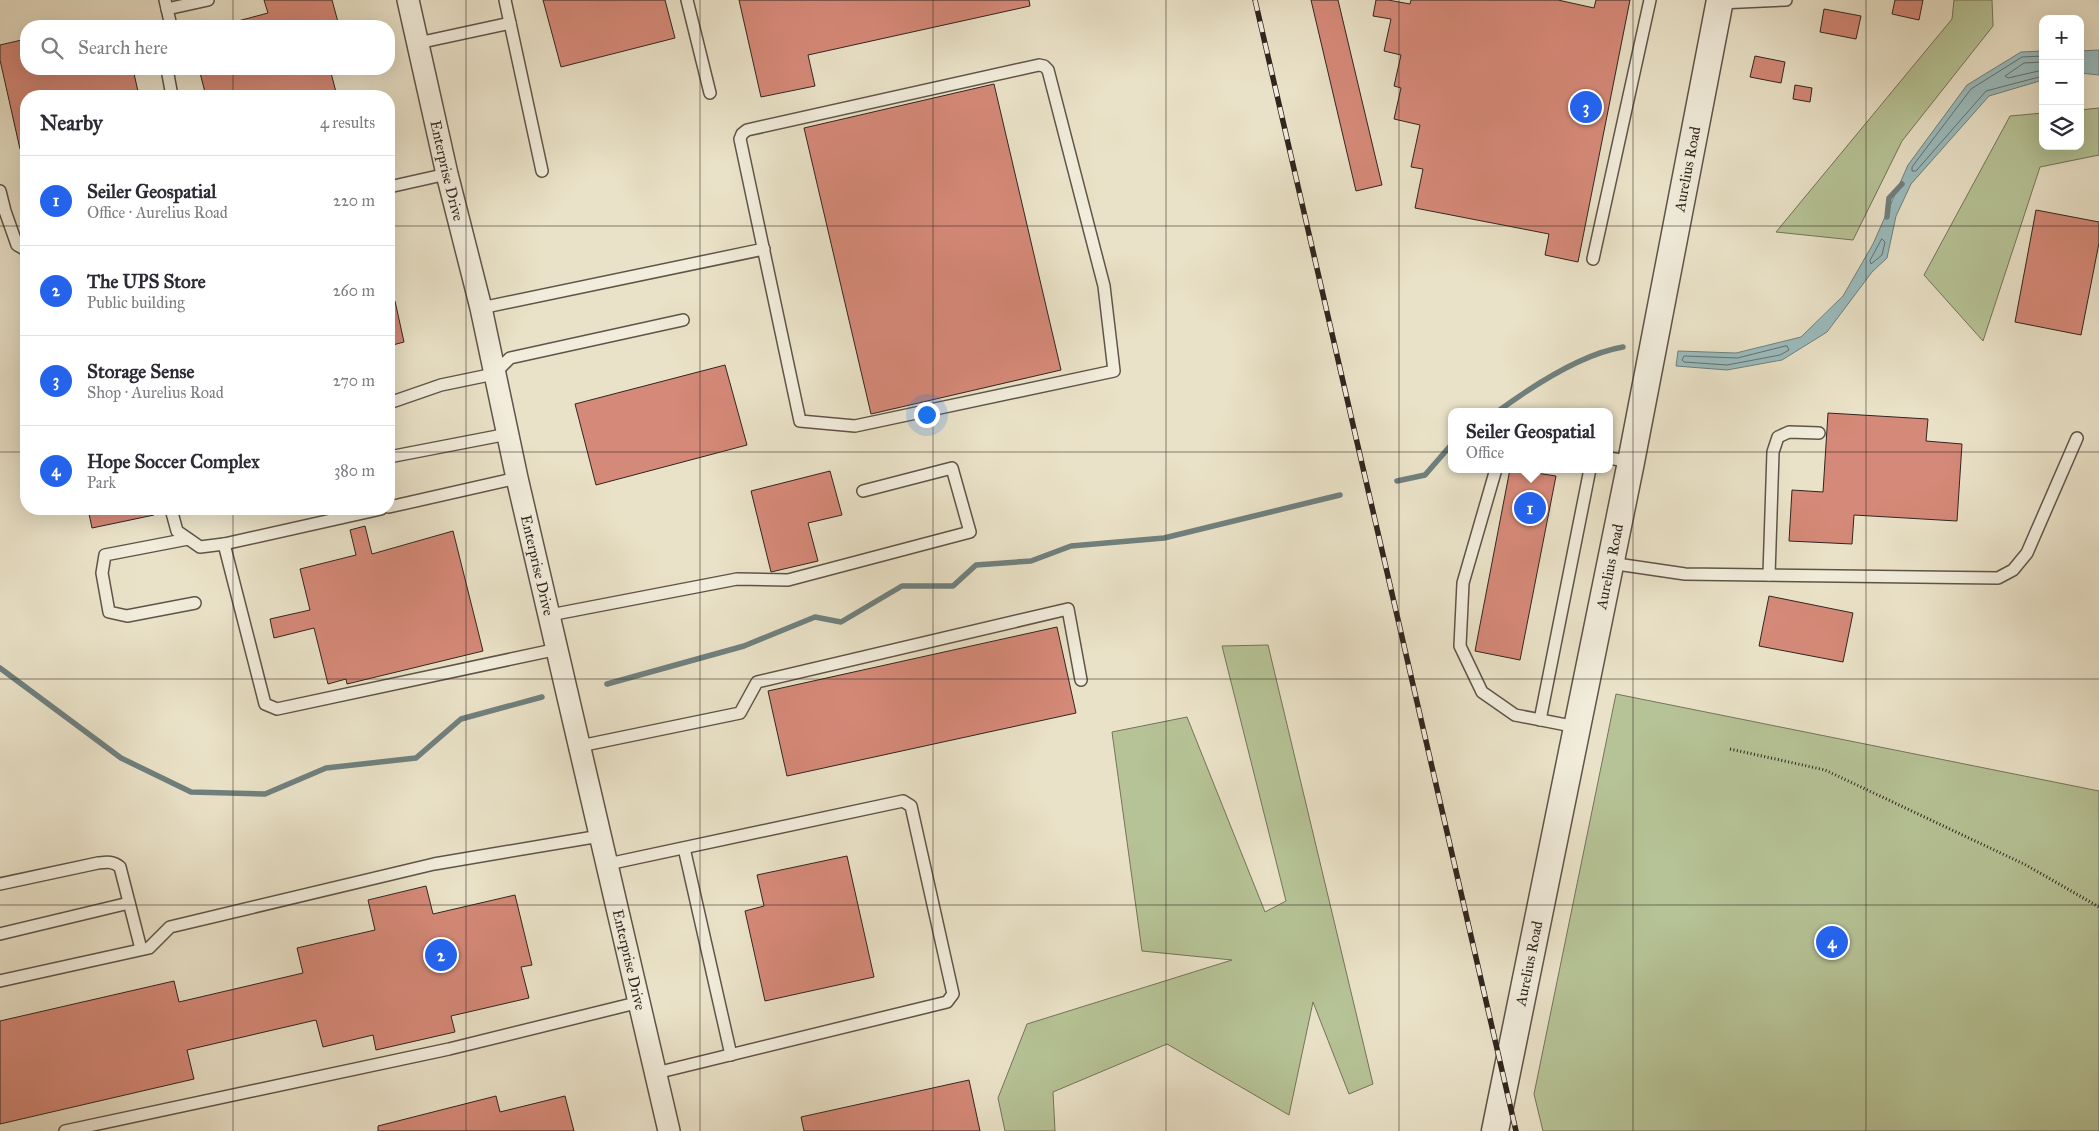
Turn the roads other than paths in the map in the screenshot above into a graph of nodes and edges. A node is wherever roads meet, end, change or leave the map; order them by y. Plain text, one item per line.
1 (208, 0) edge
2 (408, 0) edge
3 (505, 0) edge
4 (687, 0) edge
5 (1650, 0) edge
6 (1786, 0) edge
7 (1720, 2) edge
8 (166, 5) edge
9 (170, 20) edge
10 (510, 24) junction
11 (418, 43) junction
12 (168, 75) edge
13 (171, 90) edge
14 (710, 93) dead end
15 (542, 170) dead end
16 (447, 174) junction
17 (395, 186) edge
18 (0, 191) edge
19 (20, 247) edge
20 (764, 249) junction
21 (1593, 259) dead end
22 (481, 308) junction
23 (683, 320) dead end
24 (494, 374) junction
25 (395, 401) edge
26 (1819, 433) dead end
27 (508, 434) junction
28 (2077, 438) dead end
29 (395, 456) edge
30 (1620, 460) edge
31 (1495, 473) edge
32 (1589, 473) edge
33 (517, 478) junction
34 (862, 492) dead end
35 (395, 506) edge
36 (173, 515) edge
37 (354, 515) edge
38 (188, 539) junction
39 (224, 544) junction
40 (1610, 563) junction
41 (1769, 574) junction
42 (195, 603) dead end
43 (550, 615) junction
44 (558, 649) junction
45 (1081, 680) dead end
46 (1540, 720) junction
47 (1578, 727) junction
48 (580, 746) junction
49 (600, 836) junction
50 (684, 848) junction
51 (608, 864) junction
52 (0, 884) edge
53 (129, 903) junction
54 (0, 934) edge
55 (142, 949) junction
56 (0, 981) edge
57 (640, 1002) junction
58 (730, 1055) junction
59 (656, 1073) junction
60 (65, 1131) edge
61 (669, 1131) edge
62 (1495, 1131) edge

1 - 8 lane
2 - 11 street, Enterprise Drive
3 - 10 lane
4 - 14 lane
5 - 21 lane
6 - 7 lane
7 - 30 street, Aurelius Road
8 - 9 lane
10 - 11 lane
10 - 15 lane
11 - 16 street, Enterprise Drive
12 - 13 lane
16 - 17 lane
16 - 22 street, Enterprise Drive
18 - 19 lane
20 - 20 lane
20 - 22 lane
22 - 24 street, Enterprise Drive
23 - 24 lane
24 - 25 lane
24 - 27 street, Enterprise Drive
26 - 41 lane
27 - 29 lane
27 - 33 street, Enterprise Drive
28 - 41 lane
30 - 40 street, Aurelius Road
31 - 46 lane
32 - 46 lane
33 - 35 lane
33 - 43 street, Enterprise Drive
34 - 43 lane
36 - 38 lane
37 - 39 lane
38 - 39 lane
38 - 42 lane
39 - 44 lane
40 - 41 lane
40 - 47 street, Aurelius Road
43 - 44 street, Enterprise Drive
44 - 48 street, Enterprise Drive
45 - 48 lane
46 - 47 lane
47 - 62 street, Aurelius Road
48 - 49 street, Enterprise Drive
49 - 51 street, Enterprise Drive
49 - 55 lane
50 - 51 lane
50 - 58 lane
50 - 58 lane
51 - 57 street, Enterprise Drive
52 - 53 lane
53 - 54 lane
53 - 55 lane
55 - 56 lane
57 - 59 street, Enterprise Drive
57 - 60 lane
58 - 59 lane
59 - 61 street, Enterprise Drive

